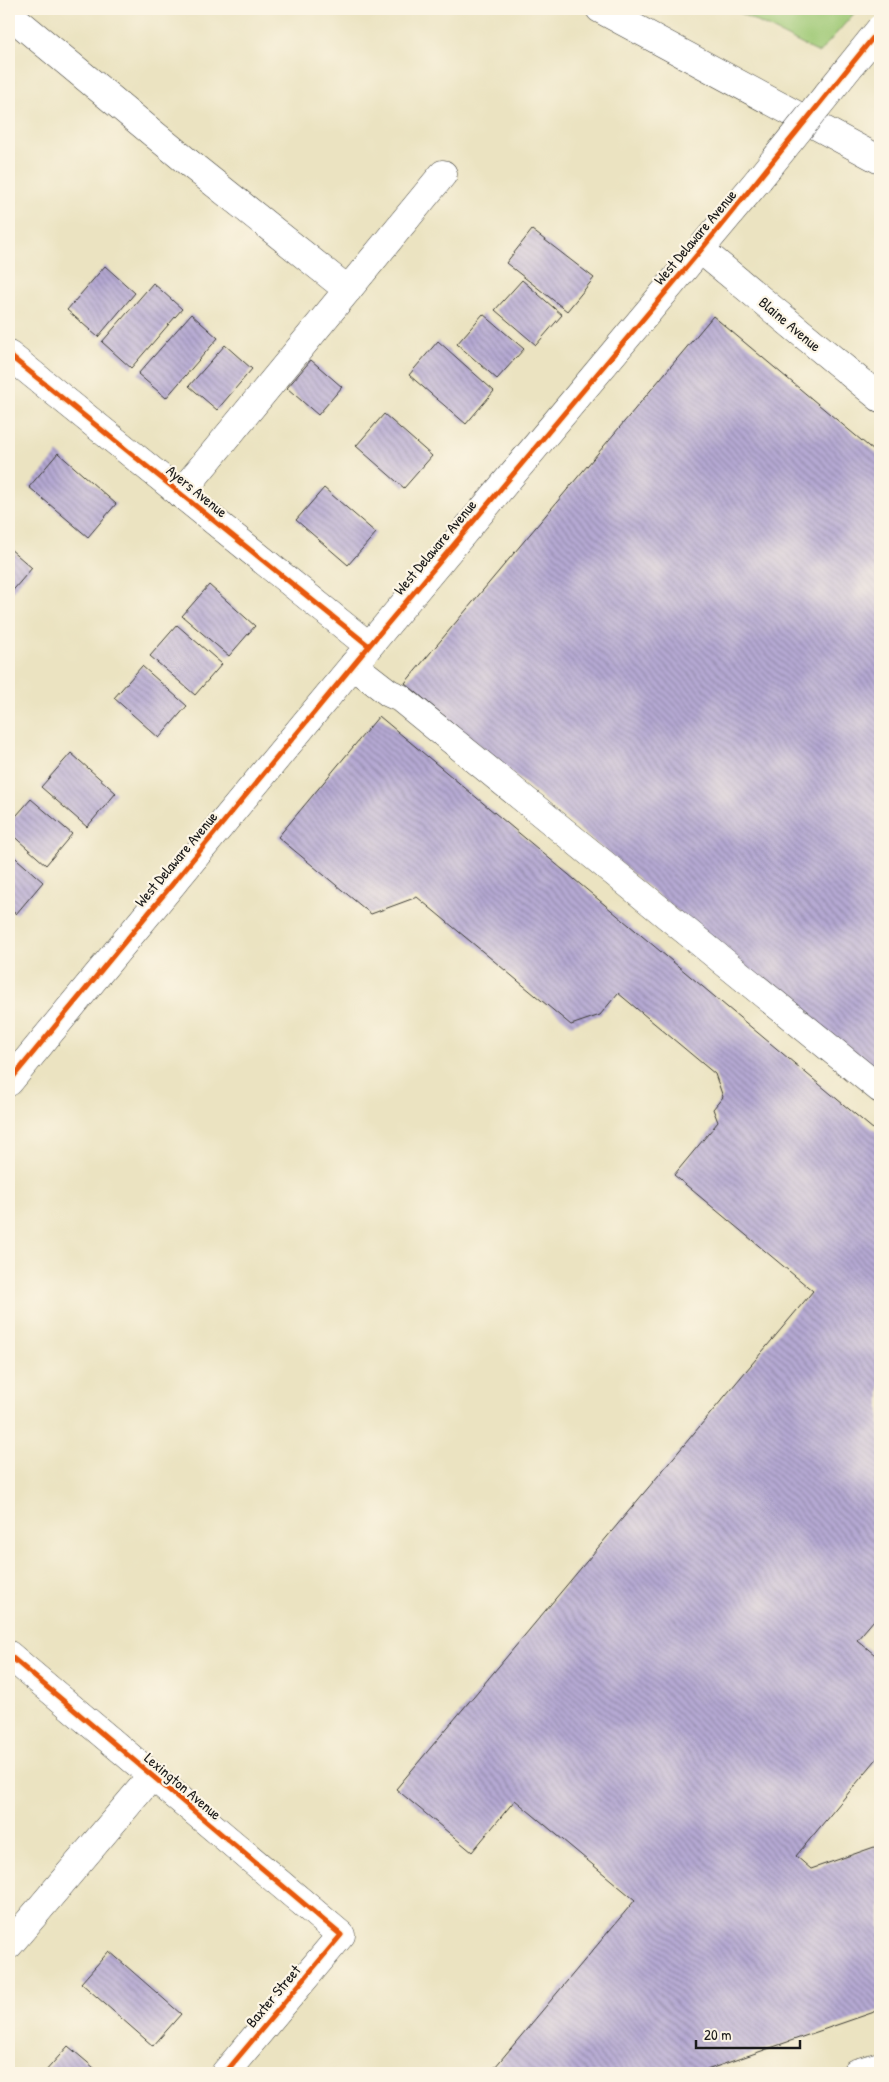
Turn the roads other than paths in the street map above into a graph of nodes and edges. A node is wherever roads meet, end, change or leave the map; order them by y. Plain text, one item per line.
1 (600, 9) edge
2 (9, 14) edge
3 (880, 29) edge
4 (880, 160) edge
5 (443, 174) dead end
6 (701, 250) junction
7 (348, 290) junction
8 (9, 355) edge
9 (880, 398) edge
10 (180, 494) junction
11 (361, 655) junction
12 (9, 1082) edge
13 (880, 1089) edge
14 (9, 1655) edge
15 (152, 1776) junction
16 (341, 1935) joint
17 (9, 1944) edge
18 (880, 2066) edge
19 (225, 2073) edge
20 (856, 2073) edge

1 - 4 main road
2 - 7 main road
3 - 6 main road, West Delaware Avenue, bridge
5 - 7 main road
6 - 9 main road, Blaine Avenue
6 - 11 main road, West Delaware Avenue
7 - 10 main road
8 - 10 main road, Ayers Avenue
10 - 11 main road, Ayers Avenue
11 - 12 main road, West Delaware Avenue
11 - 13 main road, Ayers Avenue
14 - 15 main road, Lexington Avenue
15 - 16 main road, Lexington Avenue
15 - 17 main road
16 - 19 main road, Baxter Street
18 - 20 main road

